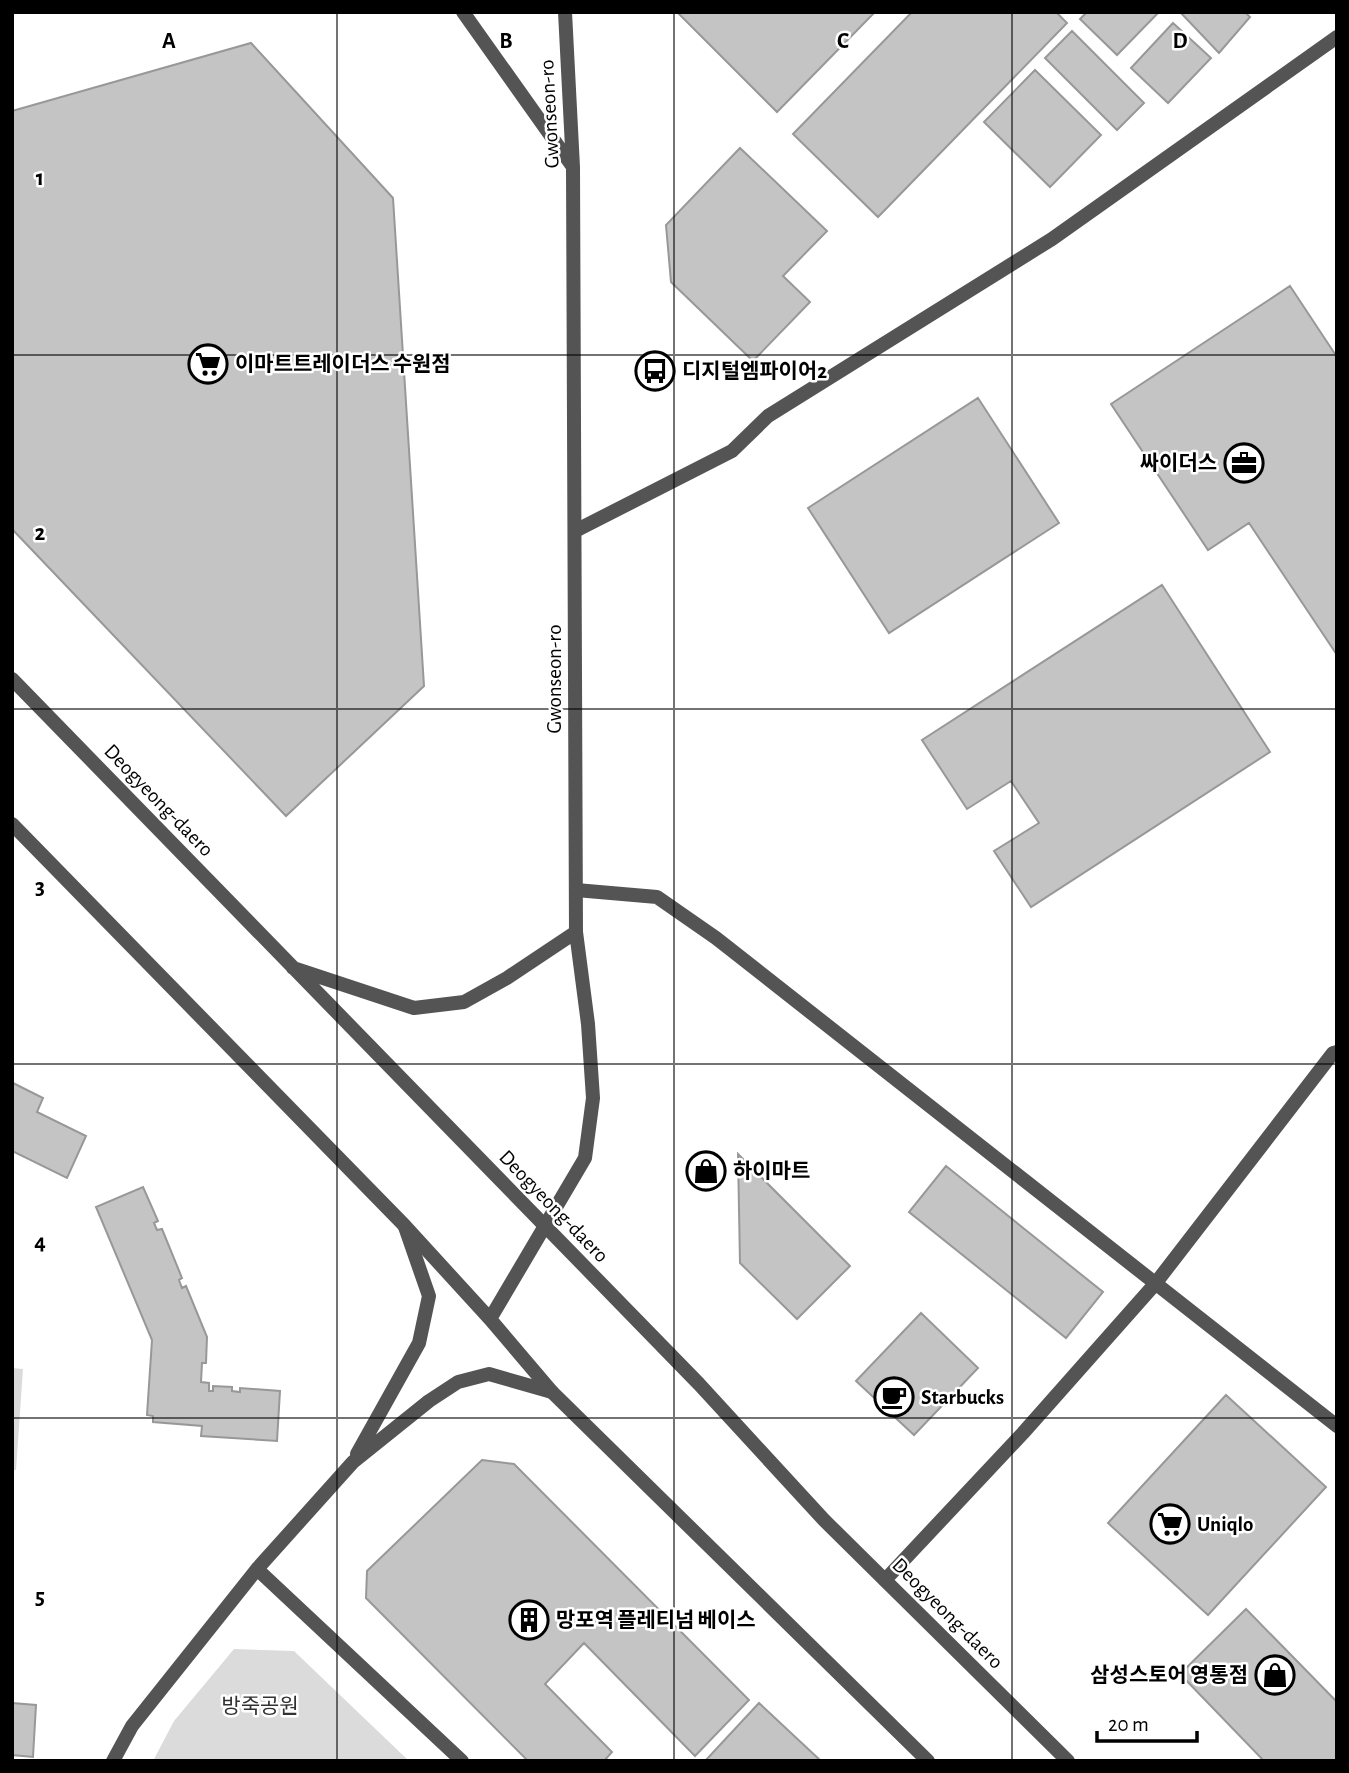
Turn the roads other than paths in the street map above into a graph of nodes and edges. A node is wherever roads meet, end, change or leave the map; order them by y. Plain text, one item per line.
1 (463, 12) edge
2 (565, 12) edge
3 (1337, 37) edge
4 (573, 167) junction
5 (575, 531) junction
6 (12, 678) edge
7 (12, 824) edge
8 (576, 890) junction
9 (576, 932) junction
10 (291, 967) junction
11 (1337, 1052) edge
12 (405, 1226) junction
13 (545, 1226) junction
14 (1155, 1284) junction
15 (489, 1319) junction
16 (552, 1392) junction
17 (1337, 1426) edge
18 (353, 1462) junction
19 (257, 1569) junction
20 (885, 1580) junction
21 (113, 1761) edge
22 (462, 1761) edge
23 (928, 1761) edge
24 (1068, 1761) edge

1 - 4 street
2 - 4 street, Gwonseon-ro
3 - 5 street
4 - 5 street, Gwonseon-ro
5 - 8 street, Gwonseon-ro
6 - 10 street, Deogyeong-daero
7 - 12 street
8 - 9 street, Gwonseon-ro
8 - 14 street
9 - 10 street
9 - 13 street, Gwonseon-ro
10 - 13 street, Deogyeong-daero
11 - 14 street
12 - 15 street
12 - 18 street
13 - 15 street, Gwonseon-ro
13 - 20 street, Deogyeong-daero
14 - 17 street
14 - 20 street
15 - 16 street
16 - 18 street
16 - 23 street
18 - 19 street
19 - 21 street
19 - 22 street
20 - 24 street, Deogyeong-daero

